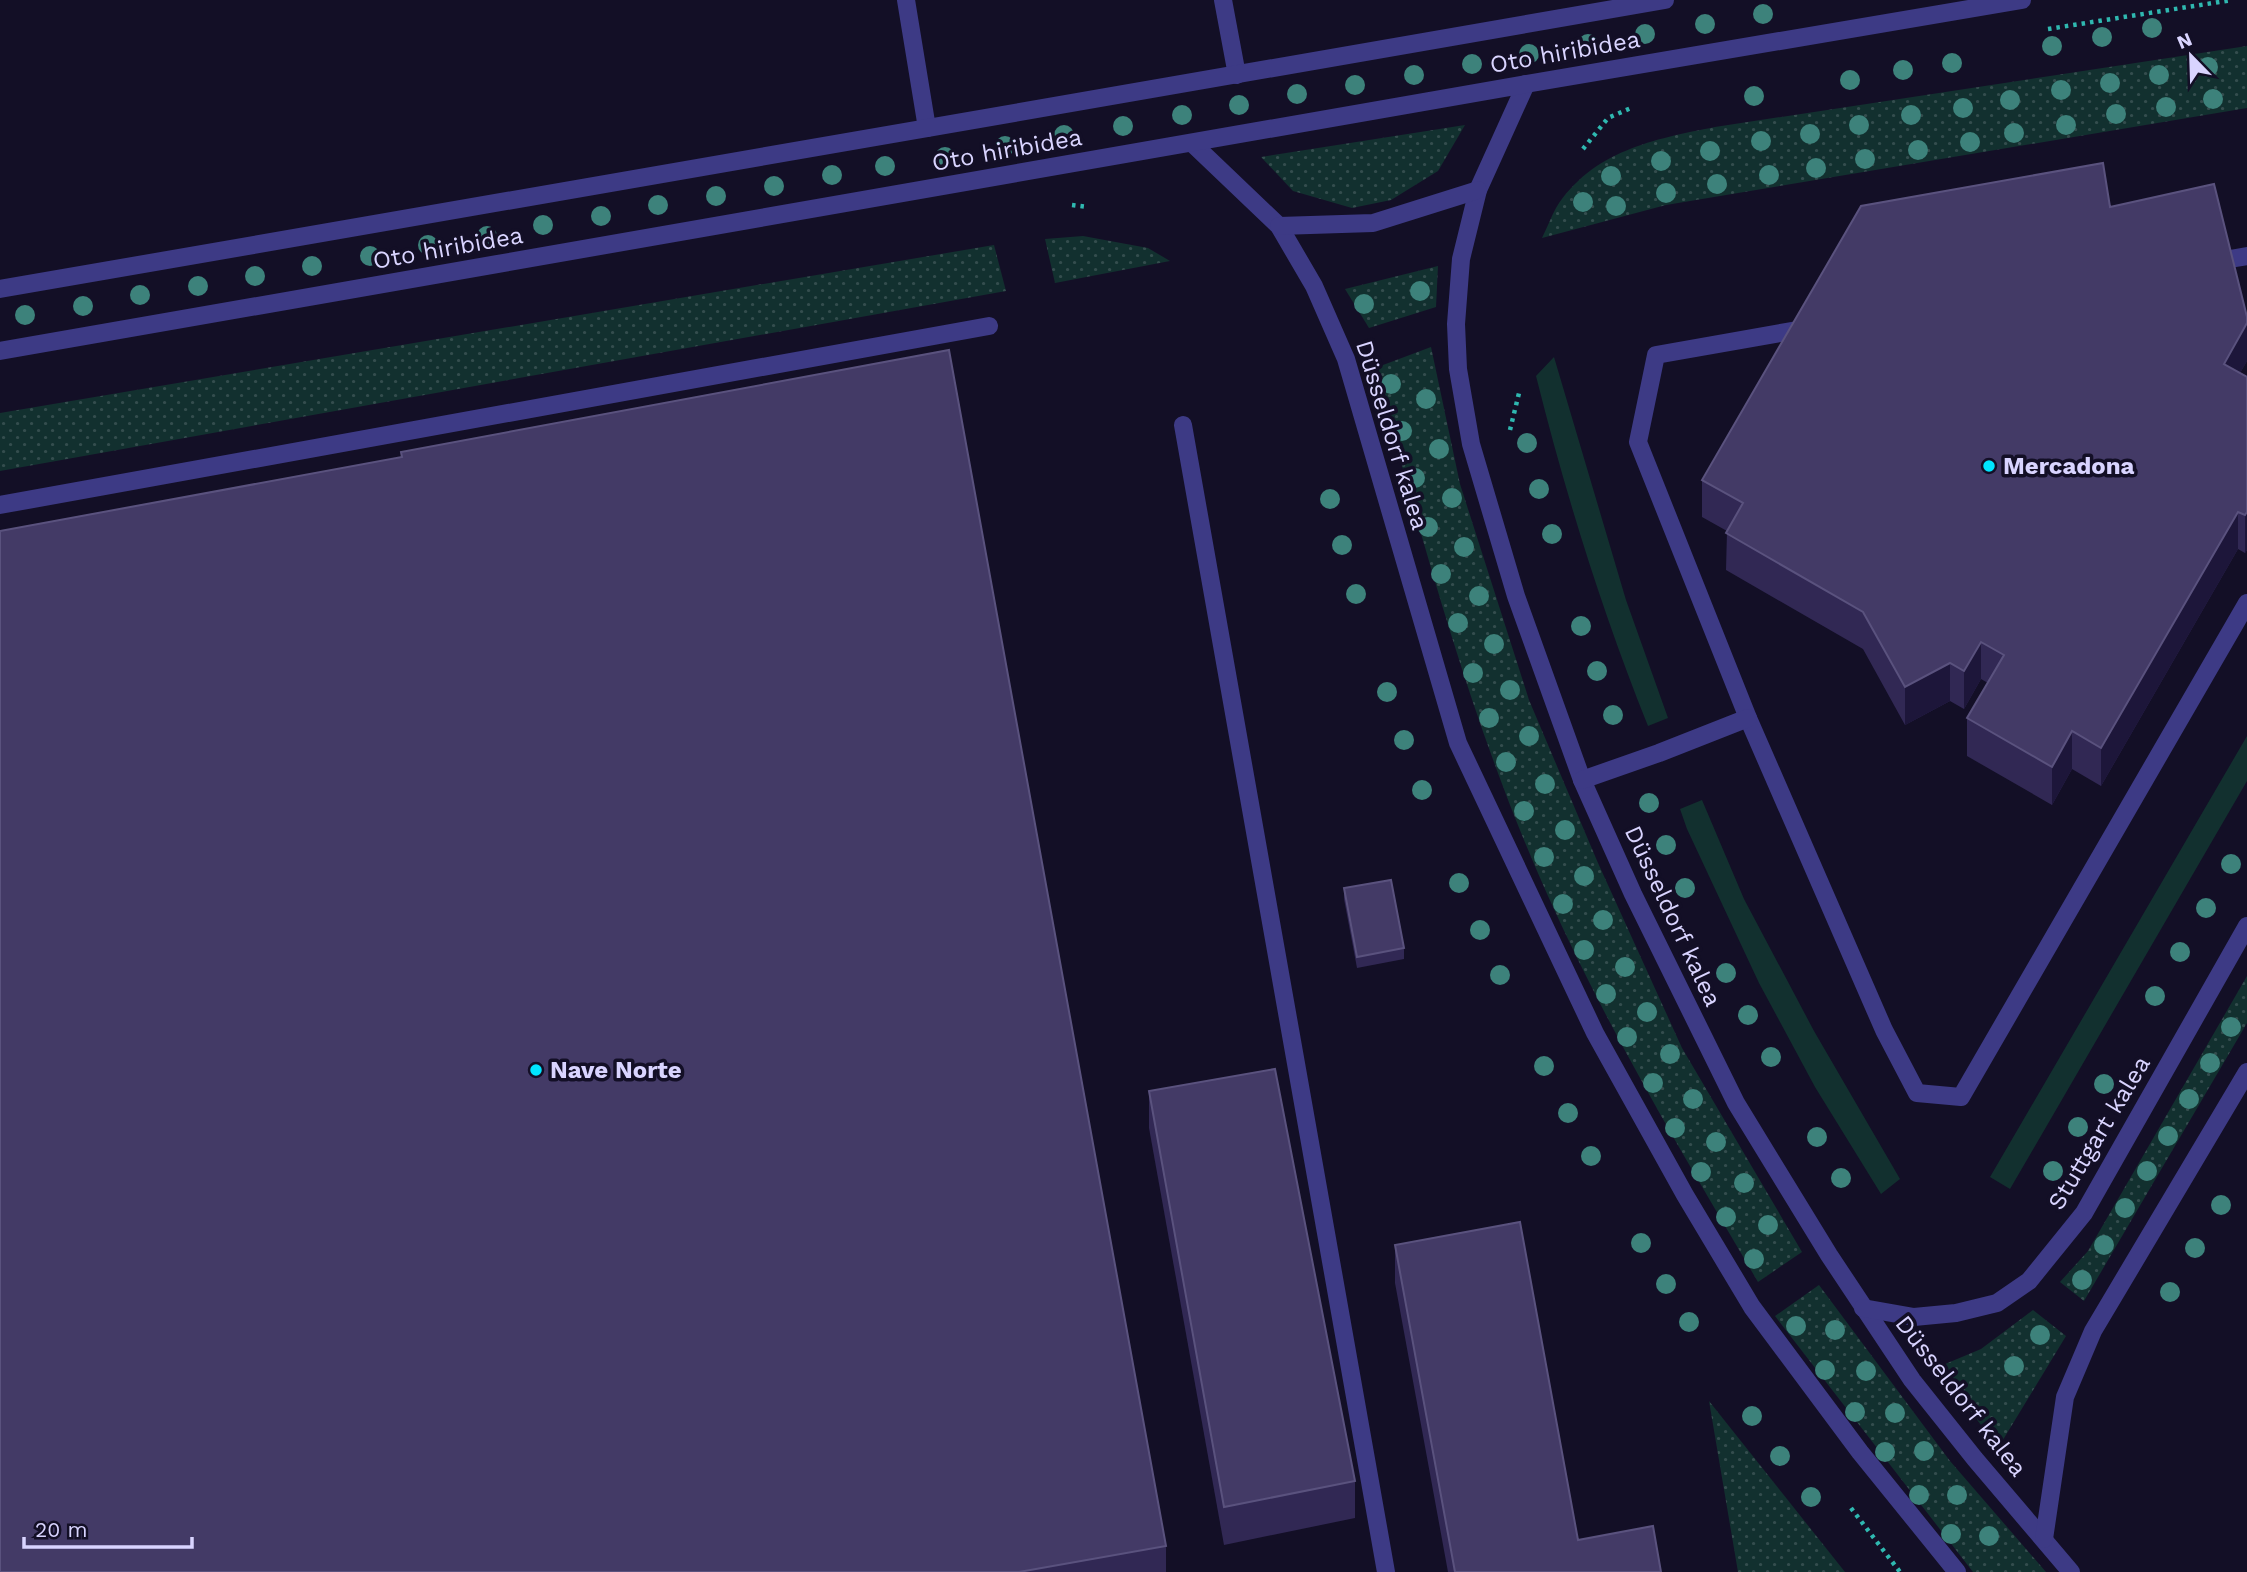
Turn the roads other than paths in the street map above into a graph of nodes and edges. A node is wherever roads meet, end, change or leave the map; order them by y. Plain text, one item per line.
1 (906, 0) edge
2 (1223, 0) edge
3 (1665, 0) edge
4 (2022, 0) edge
5 (1237, 75) junction
6 (1526, 84) junction
7 (928, 128) junction
8 (1192, 143) junction
9 (1478, 190) junction
10 (1279, 226) junction
11 (2247, 256) edge
12 (2224, 260) edge
13 (0, 289) edge
14 (989, 326) dead end
15 (1812, 327) edge
16 (0, 351) edge
17 (1183, 425) dead end
18 (0, 505) edge
19 (2247, 603) edge
20 (1748, 718) junction
21 (1583, 780) junction
22 (2247, 926) edge
23 (2247, 1072) edge
24 (1863, 1308) junction
25 (2045, 1539) junction
26 (1386, 1572) edge
27 (1957, 1572) edge
28 (2070, 1572) edge

1 - 7 street
2 - 5 street
3 - 5 street, Oto hiribidea
4 - 6 street, Oto hiribidea
5 - 7 street, Oto hiribidea
6 - 8 street, Oto hiribidea
6 - 9 street, Düsseldorf kalea
7 - 13 street, Oto hiribidea
8 - 10 street, Düsseldorf kalea
8 - 16 street, Oto hiribidea
9 - 10 street
9 - 21 street, Düsseldorf kalea
10 - 27 street, Düsseldorf kalea
11 - 12 street
14 - 18 street
15 - 20 street
17 - 26 street
19 - 20 street
20 - 21 street
21 - 24 street, Düsseldorf kalea
22 - 24 street, Stuttgart kalea
23 - 25 street
24 - 25 street, Düsseldorf kalea
25 - 28 street, Düsseldorf kalea

